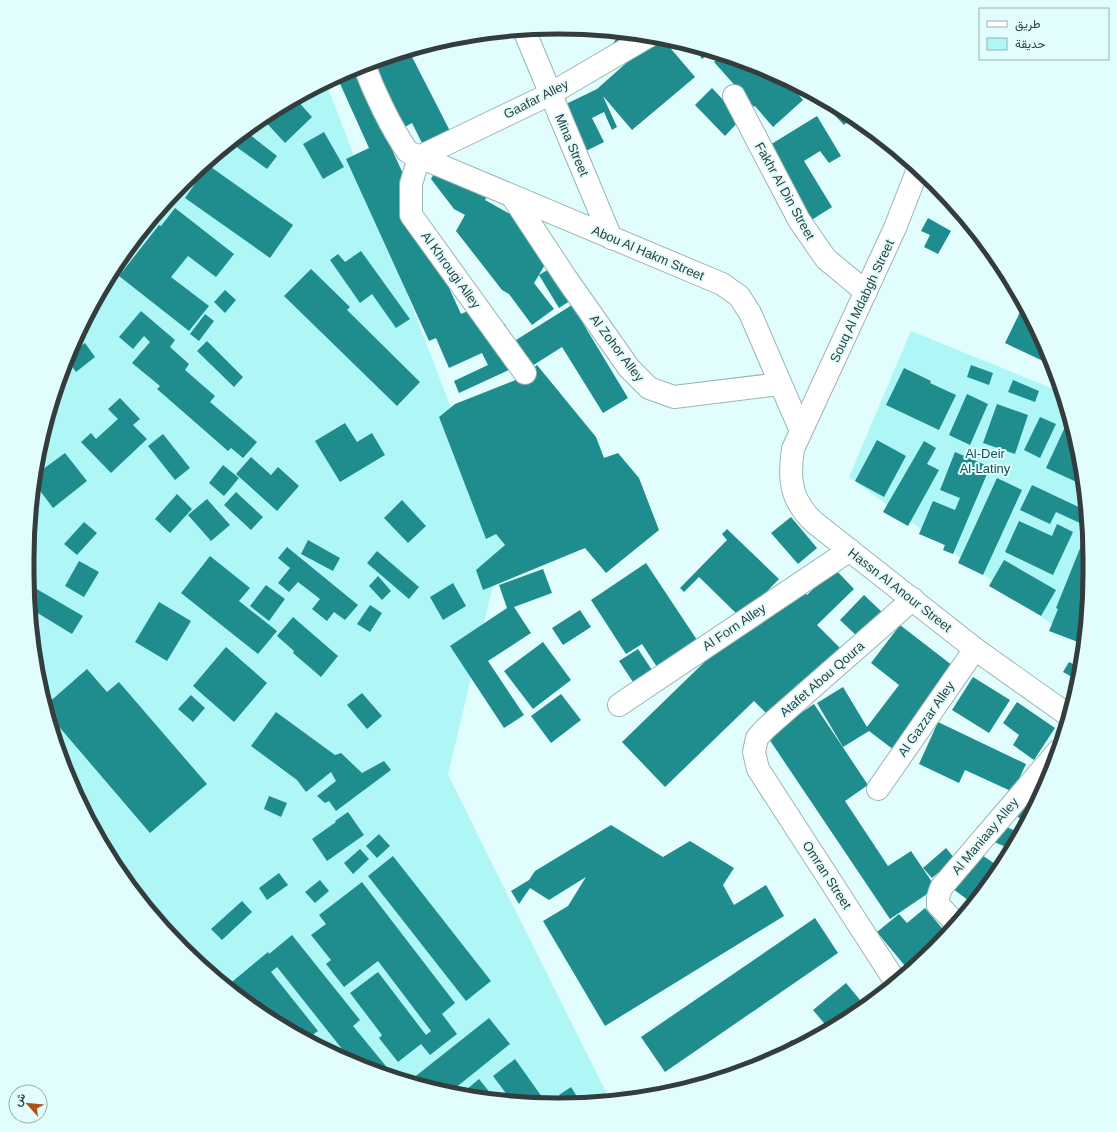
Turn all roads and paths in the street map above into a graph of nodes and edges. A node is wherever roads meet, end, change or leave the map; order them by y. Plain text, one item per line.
1 (526, 35) edge
2 (641, 41) edge
3 (366, 71) edge
4 (550, 94) junction
5 (734, 96) dead end
6 (419, 157) junction
7 (916, 175) edge
8 (512, 196) junction
9 (611, 238) junction
10 (866, 292) junction
11 (526, 373) dead end
12 (780, 384) junction
13 (801, 431) junction
14 (850, 550) junction
15 (912, 599) junction
16 (975, 649) junction
17 (619, 704) dead end
18 (1064, 712) edge
19 (1047, 764) edge
20 (758, 769) joint
21 (878, 789) dead end
22 (953, 920) edge
23 (893, 978) edge

1 - 4 street, Mina Street
2 - 4 street, Gaafar Alley
3 - 6 street
4 - 6 street, Gaafar Alley
4 - 9 street, Mina Street
5 - 10 street, Fakhr Al Din Street
6 - 8 street, Abou Al Hakm Street
6 - 11 street, Al Khrougi Alley
7 - 10 street, Souq Al Mdabgh Street
8 - 9 street, Abou Al Hakm Street
8 - 12 street, Al Zohor Alley
9 - 12 street, Abou Al Hakm Street
10 - 13 street, Souq Al Mdabgh Street
12 - 13 street, Abou Al Hakm Street
13 - 14 street, Hassn Al Anour Street
14 - 15 street, Hassn Al Anour Street
14 - 17 street, Al Forn Alley
15 - 16 street, Hassn Al Anour Street
15 - 20 street, Atafet Abou Qoura
16 - 18 street, Hassn Al Anour Street
16 - 21 street, Al Gazzar Alley
19 - 22 street, Al Maniaay Alley
20 - 23 street, Omran Street

